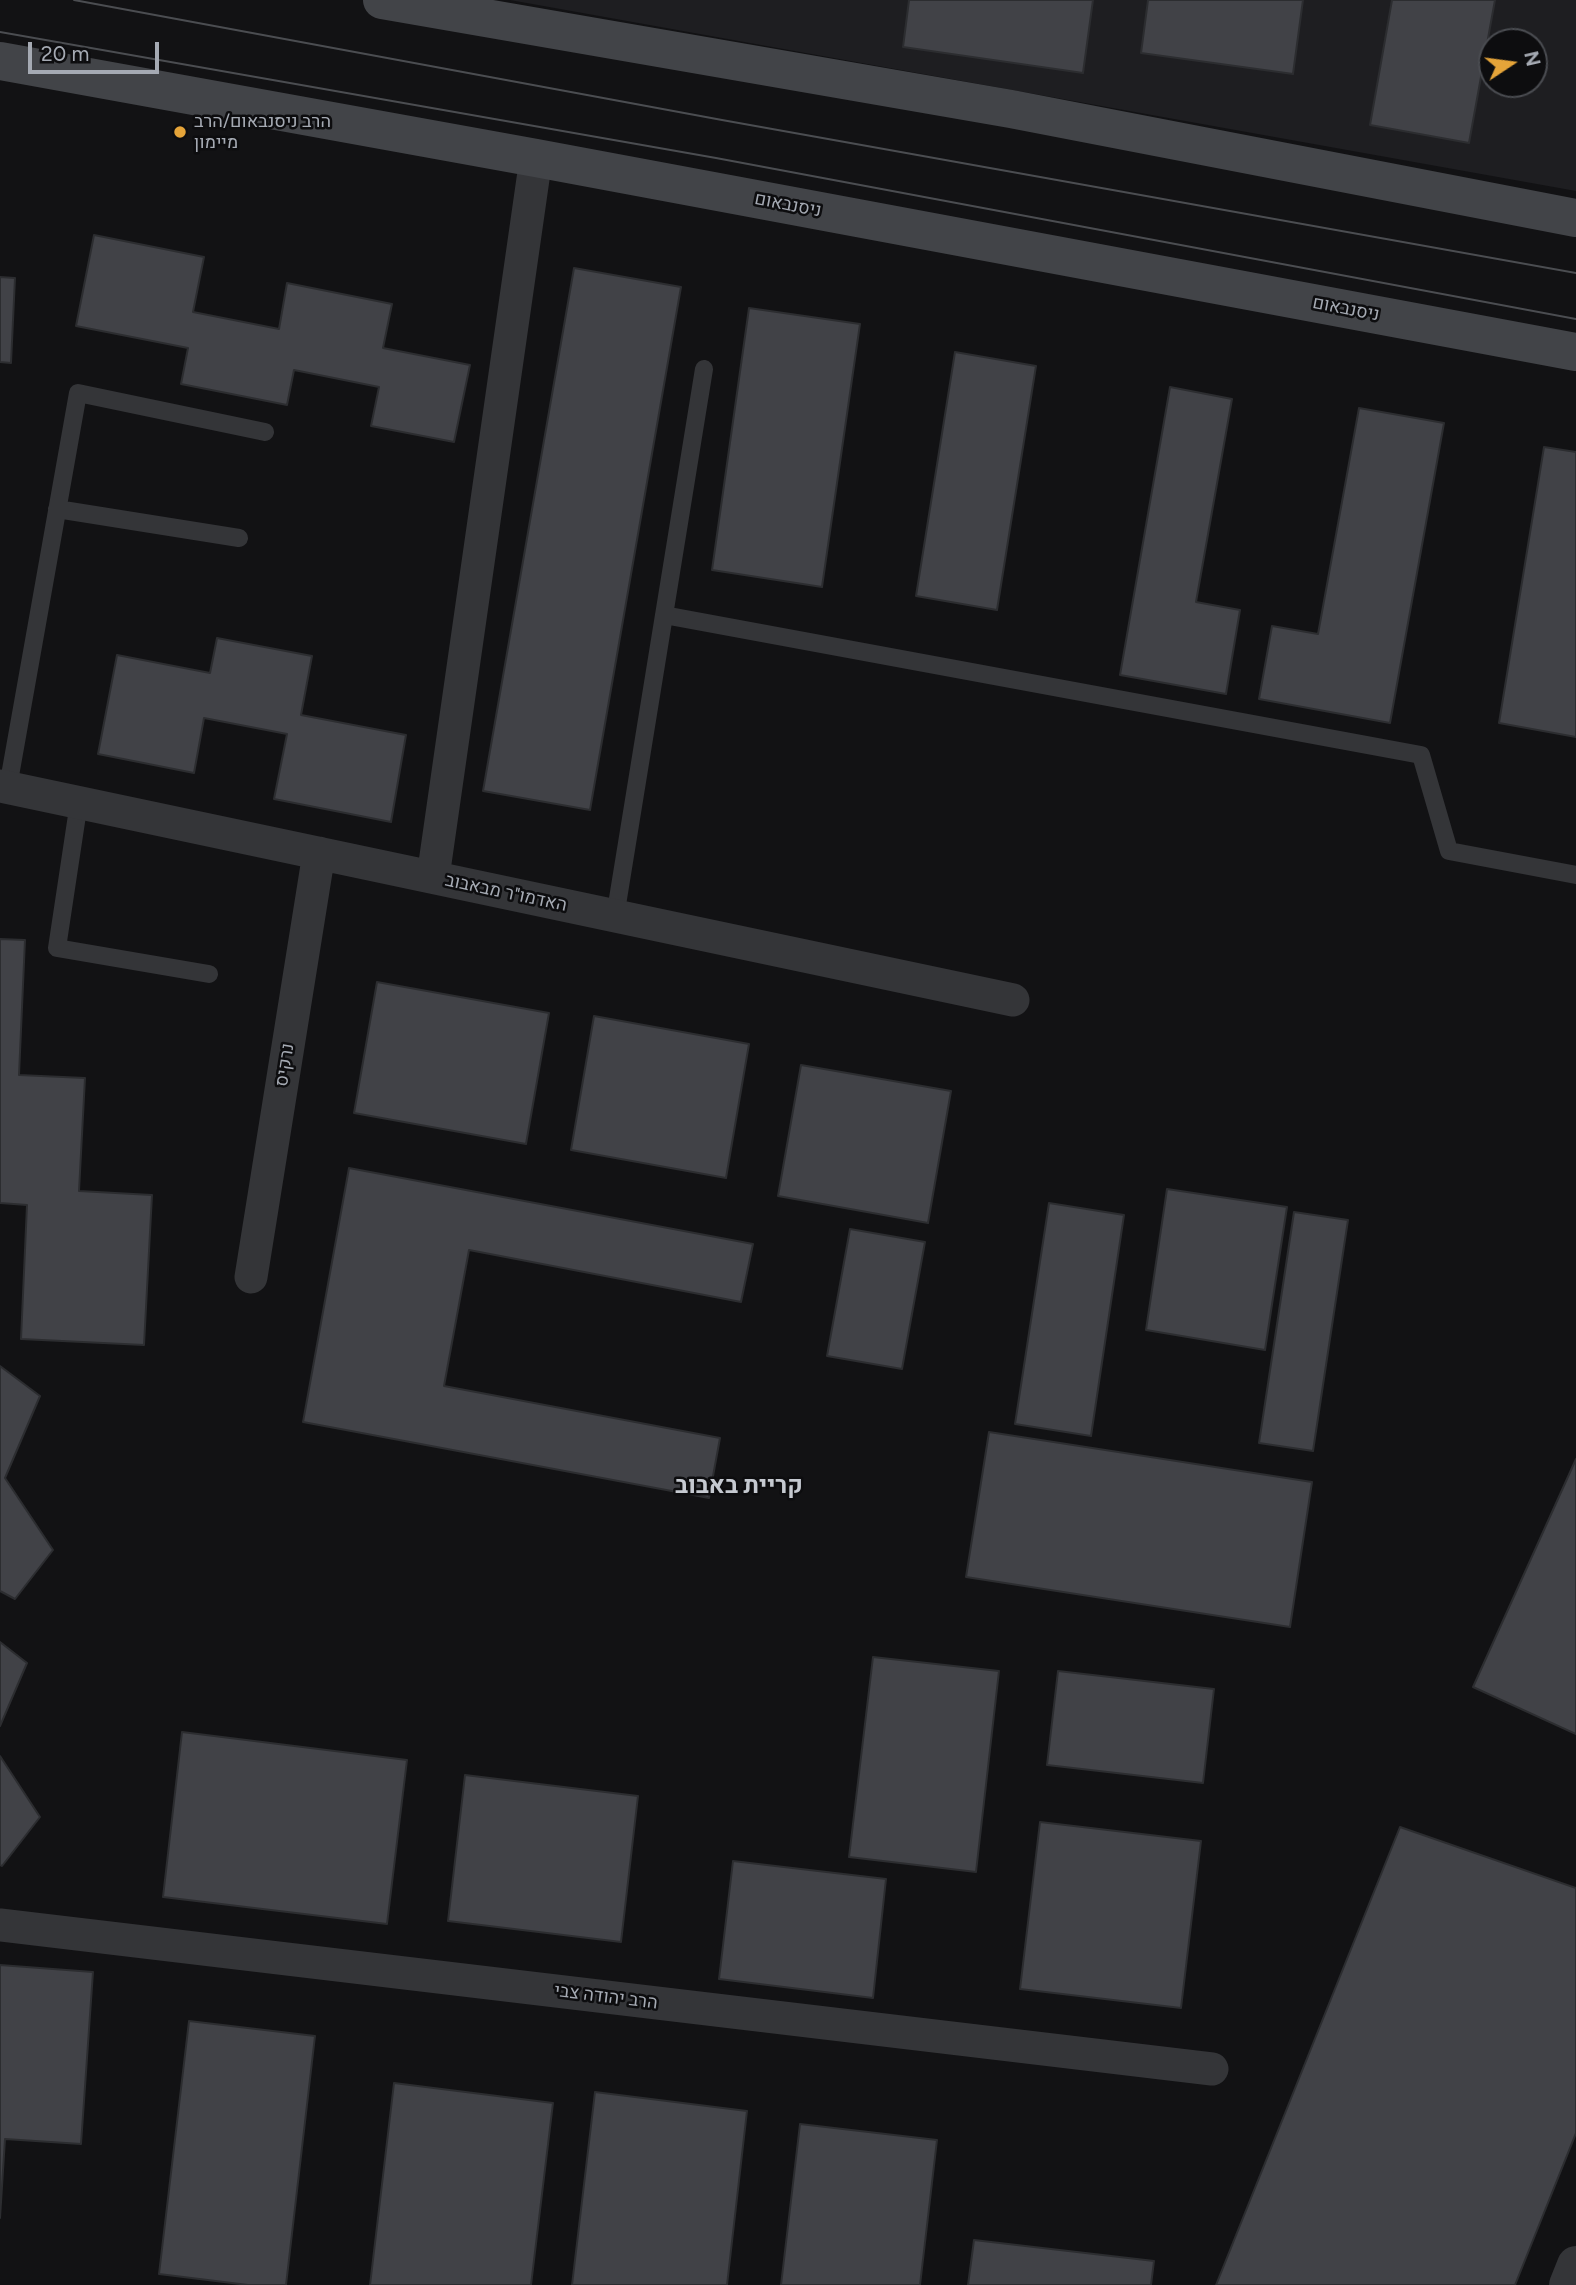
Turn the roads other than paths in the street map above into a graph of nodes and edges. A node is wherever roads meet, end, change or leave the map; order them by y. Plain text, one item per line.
1 (382, 0) edge
2 (0, 61) edge
3 (536, 158) junction
4 (1576, 218) edge
5 (1576, 352) edge
6 (704, 369) dead end
7 (265, 432) dead end
8 (57, 509) junction
9 (239, 538) dead end
10 (664, 615) junction
11 (4, 786) edge
12 (79, 802) junction
13 (319, 853) junction
14 (1576, 875) edge
15 (433, 877) junction
16 (615, 917) junction
17 (209, 974) dead end
18 (1013, 1000) dead end
19 (251, 1277) dead end
20 (0, 1925) edge
21 (1212, 2069) dead end
22 (1576, 2265) edge
23 (1567, 2285) edge

1 - 4 main road
2 - 3 main road, ניסנבאום
3 - 5 main road, ניסנבאום
3 - 15 street
6 - 10 lane
7 - 8 lane
8 - 9 lane
8 - 11 lane
10 - 14 lane
10 - 16 lane
11 - 12 street, האדמו"ר מבאבוב
12 - 13 street, האדמו"ר מבאבוב
12 - 17 lane
13 - 15 street, האדמו"ר מבאבוב
13 - 19 street, נרקיס
15 - 16 street, האדמו"ר מבאבוב
16 - 18 street, האדמו"ר מבאבוב
20 - 21 street, הרב יהודה צבי
22 - 23 street

